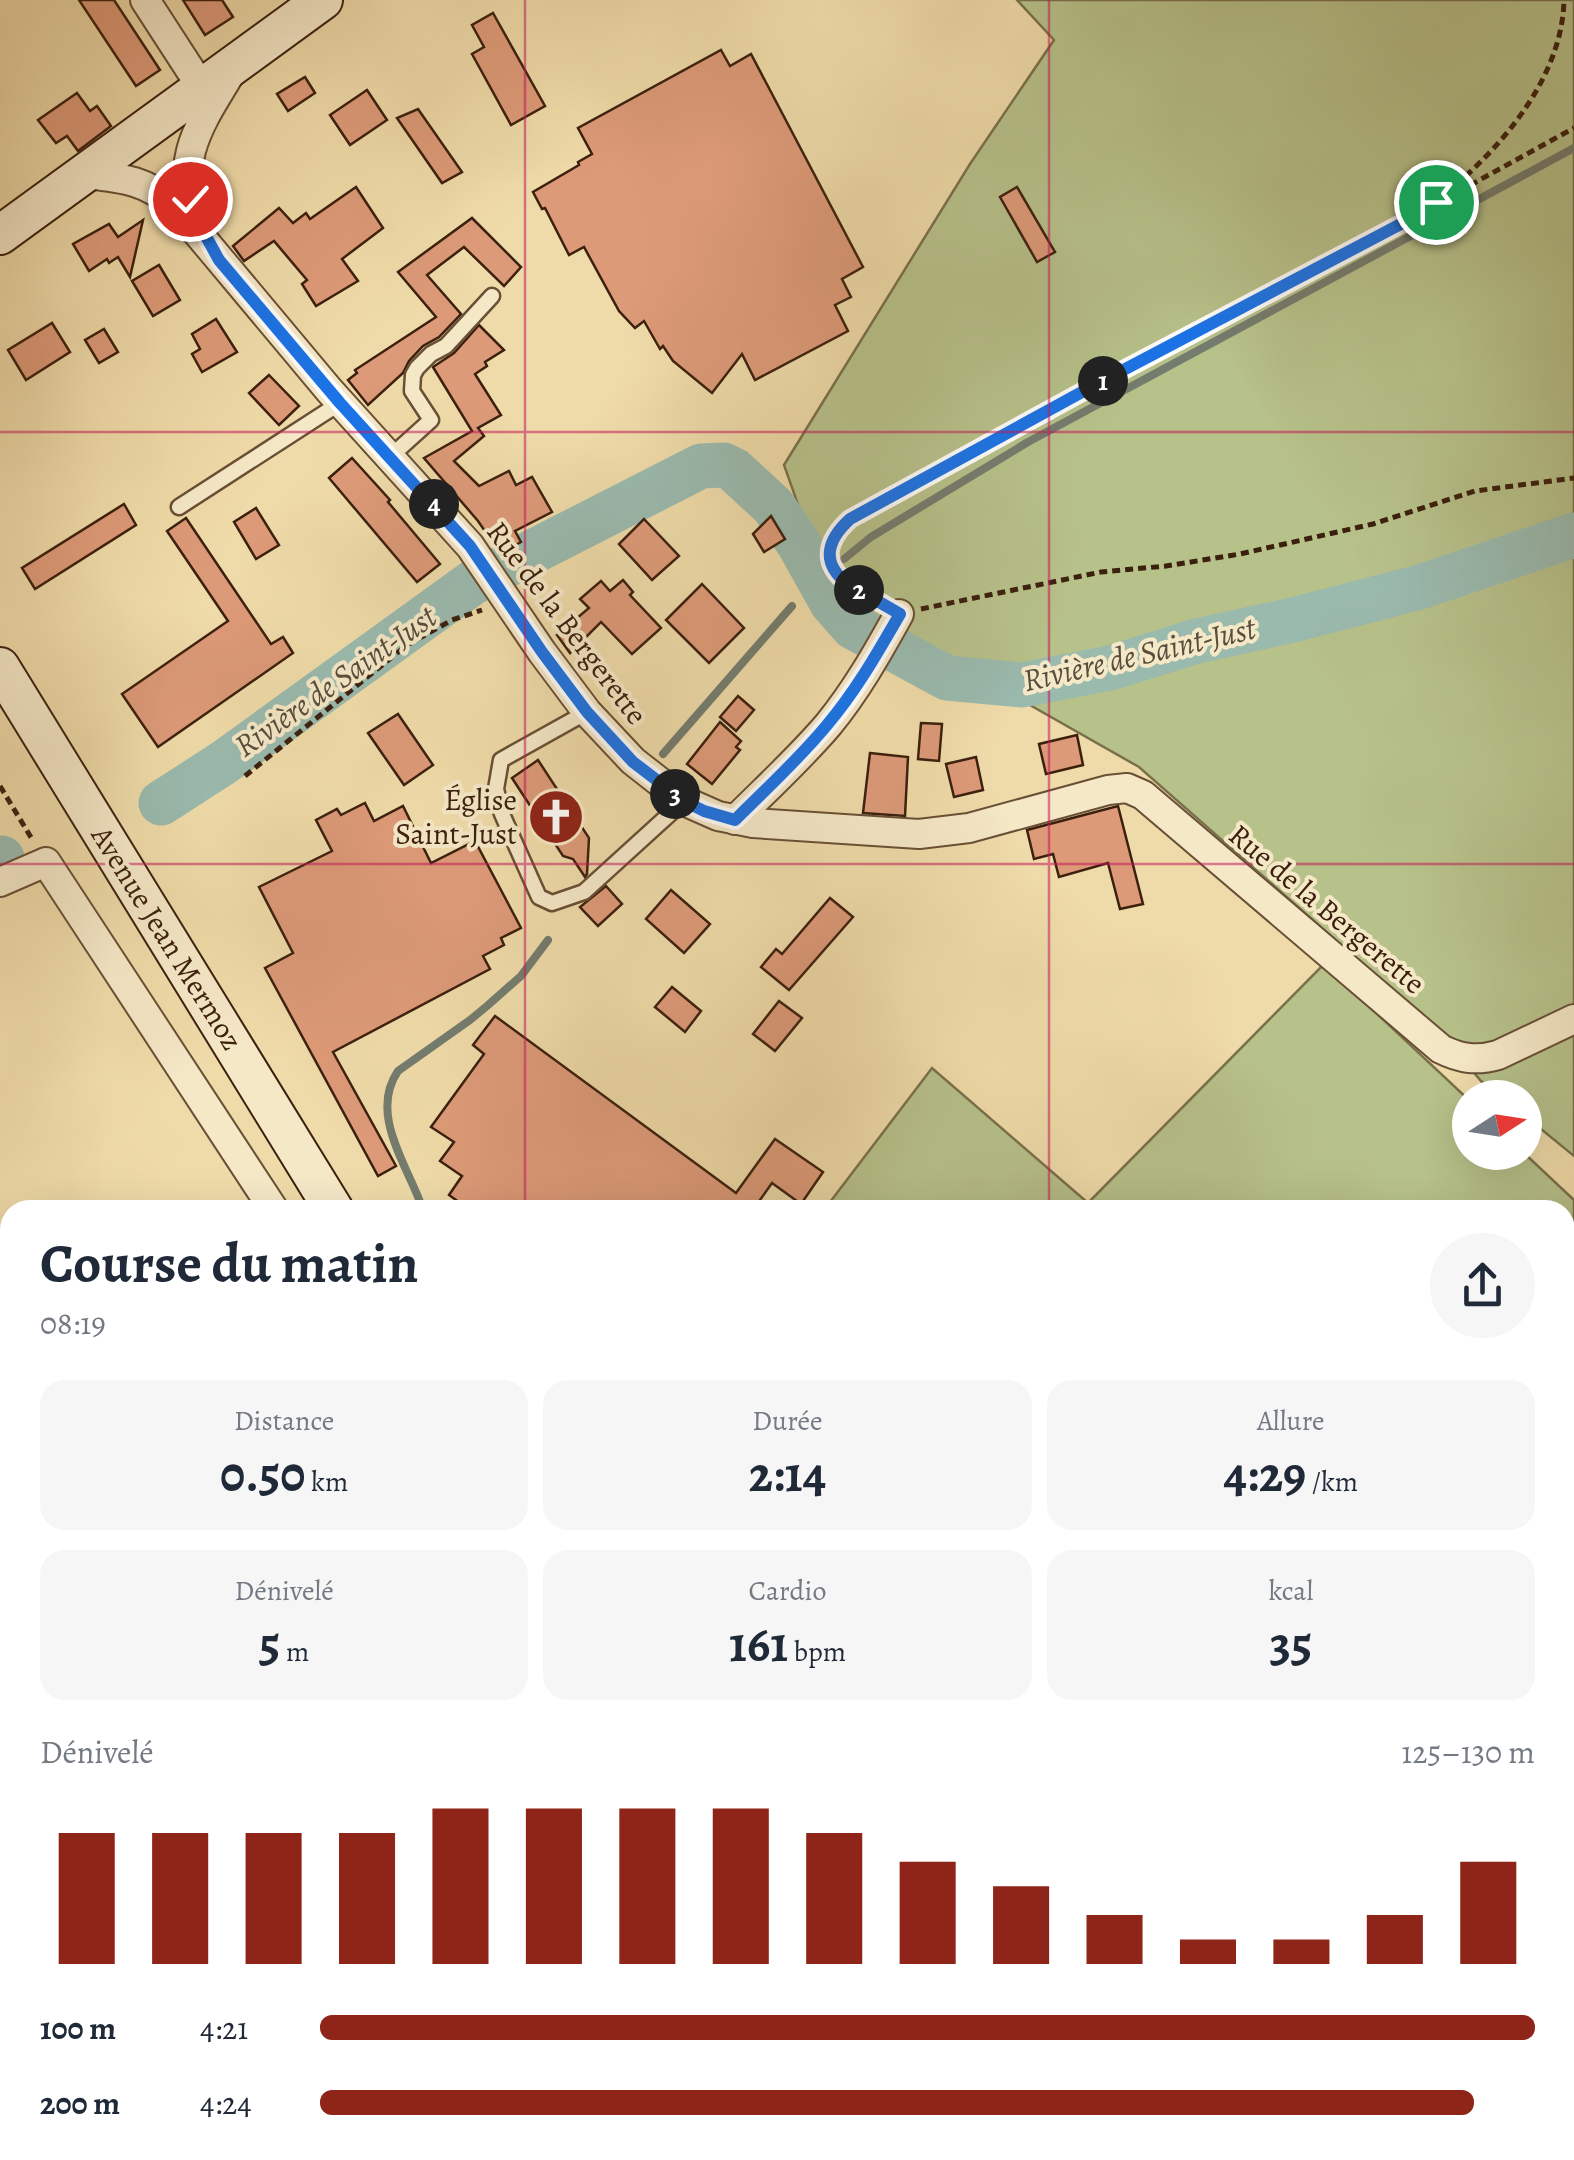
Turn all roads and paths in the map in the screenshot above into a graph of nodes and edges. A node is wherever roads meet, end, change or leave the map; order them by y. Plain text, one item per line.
1 (145, 0) edge
2 (322, 0) edge
3 (1564, 0) edge
4 (240, 60) junction
5 (202, 88) junction
6 (1574, 128) edge
7 (85, 174) junction
8 (1416, 216) junction
9 (0, 235) edge
10 (219, 260) junction
11 (492, 296) dead end
12 (340, 403) junction
13 (390, 457) junction
14 (1574, 478) edge
15 (178, 507) dead end
16 (504, 595) junction
17 (888, 633) junction
18 (0, 667) edge
19 (587, 712) junction
20 (245, 776) dead end
21 (0, 786) edge
22 (684, 801) junction
23 (735, 820) junction
24 (46, 862) junction
25 (0, 882) edge
26 (1574, 1019) edge
27 (267, 1200) edge
28 (328, 1200) edge

1 - 5 street
2 - 4 main road
3 - 8 path
4 - 5 main road
4 - 10 street, Rue de la Bergerette
5 - 7 main road
6 - 8 path
7 - 9 main road
7 - 10 street, Rue de la Bergerette
8 - 17 path
10 - 12 street, Rue de la Bergerette
11 - 13 lane
12 - 13 street, Rue de la Bergerette
12 - 15 lane
13 - 16 street, Rue de la Bergerette
14 - 17 path
16 - 19 street, Rue de la Bergerette
16 - 20 path
17 - 23 street
18 - 28 main road, Avenue Jean Mermoz
19 - 22 street, Rue de la Bergerette
19 - 22 lane
21 - 24 path
22 - 23 street, Rue de la Bergerette
23 - 26 street, Rue de la Bergerette
24 - 25 street
24 - 27 street

